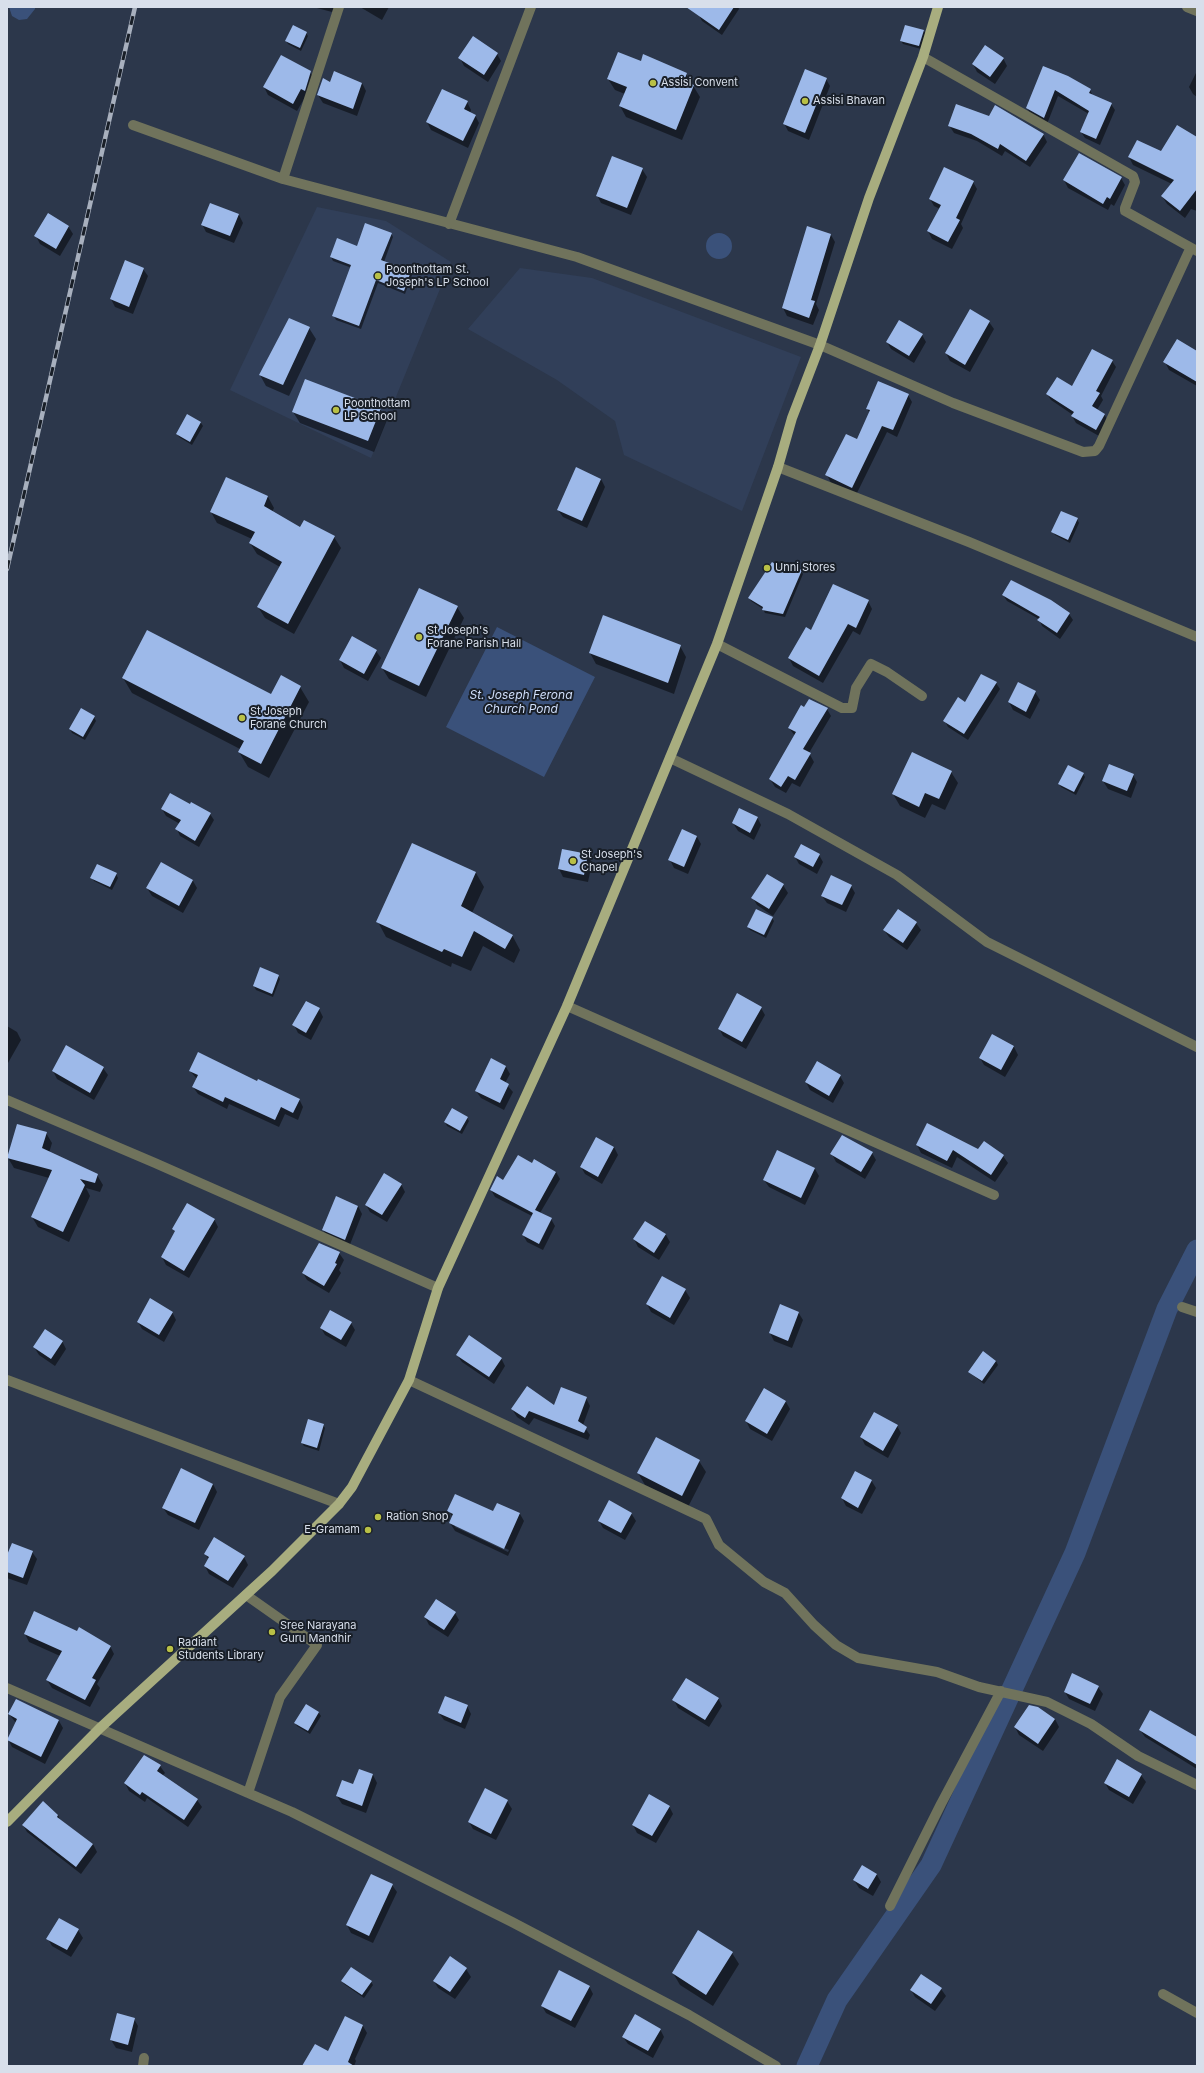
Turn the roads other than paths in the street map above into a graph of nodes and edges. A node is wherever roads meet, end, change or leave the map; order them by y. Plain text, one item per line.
1 (339, 7) edge
2 (531, 7) edge
3 (938, 7) edge
4 (1187, 7) edge
5 (1197, 11) edge
6 (923, 57) junction
7 (133, 125) dead end
8 (283, 179) junction
9 (449, 224) junction
10 (1193, 250) edge
11 (820, 345) junction
12 (778, 467) junction
13 (1197, 637) edge
14 (717, 644) junction
15 (922, 696) dead end
16 (670, 758) junction
17 (567, 1006) junction
18 (1197, 1047) edge
19 (7, 1100) edge
20 (994, 1195) dead end
21 (438, 1288) junction
22 (1182, 1307) dead end
23 (1195, 1312) edge
24 (7, 1380) edge
25 (409, 1380) junction
26 (339, 1504) junction
27 (246, 1595) junction
28 (7, 1688) edge
29 (1001, 1691) junction
30 (100, 1728) junction
31 (1197, 1785) edge
32 (248, 1793) junction
33 (7, 1822) edge
34 (890, 1906) dead end
35 (1163, 1994) dead end
36 (1197, 2013) edge
37 (776, 2066) edge

1 - 8 street
2 - 9 street
3 - 6 main road
4 - 5 street
6 - 10 street
6 - 11 main road
7 - 8 street
8 - 9 street
9 - 11 street
10 - 11 street
11 - 12 main road
12 - 13 street
12 - 14 main road
14 - 15 street
14 - 16 main road
16 - 17 main road
16 - 18 street
17 - 20 street
17 - 21 main road
19 - 21 street
21 - 25 main road
22 - 23 street
24 - 26 street
25 - 26 main road
25 - 29 street
26 - 27 main road
27 - 30 main road
27 - 32 street
28 - 30 street
29 - 31 street
29 - 34 street
30 - 32 street
30 - 33 main road
32 - 37 street
35 - 36 street

